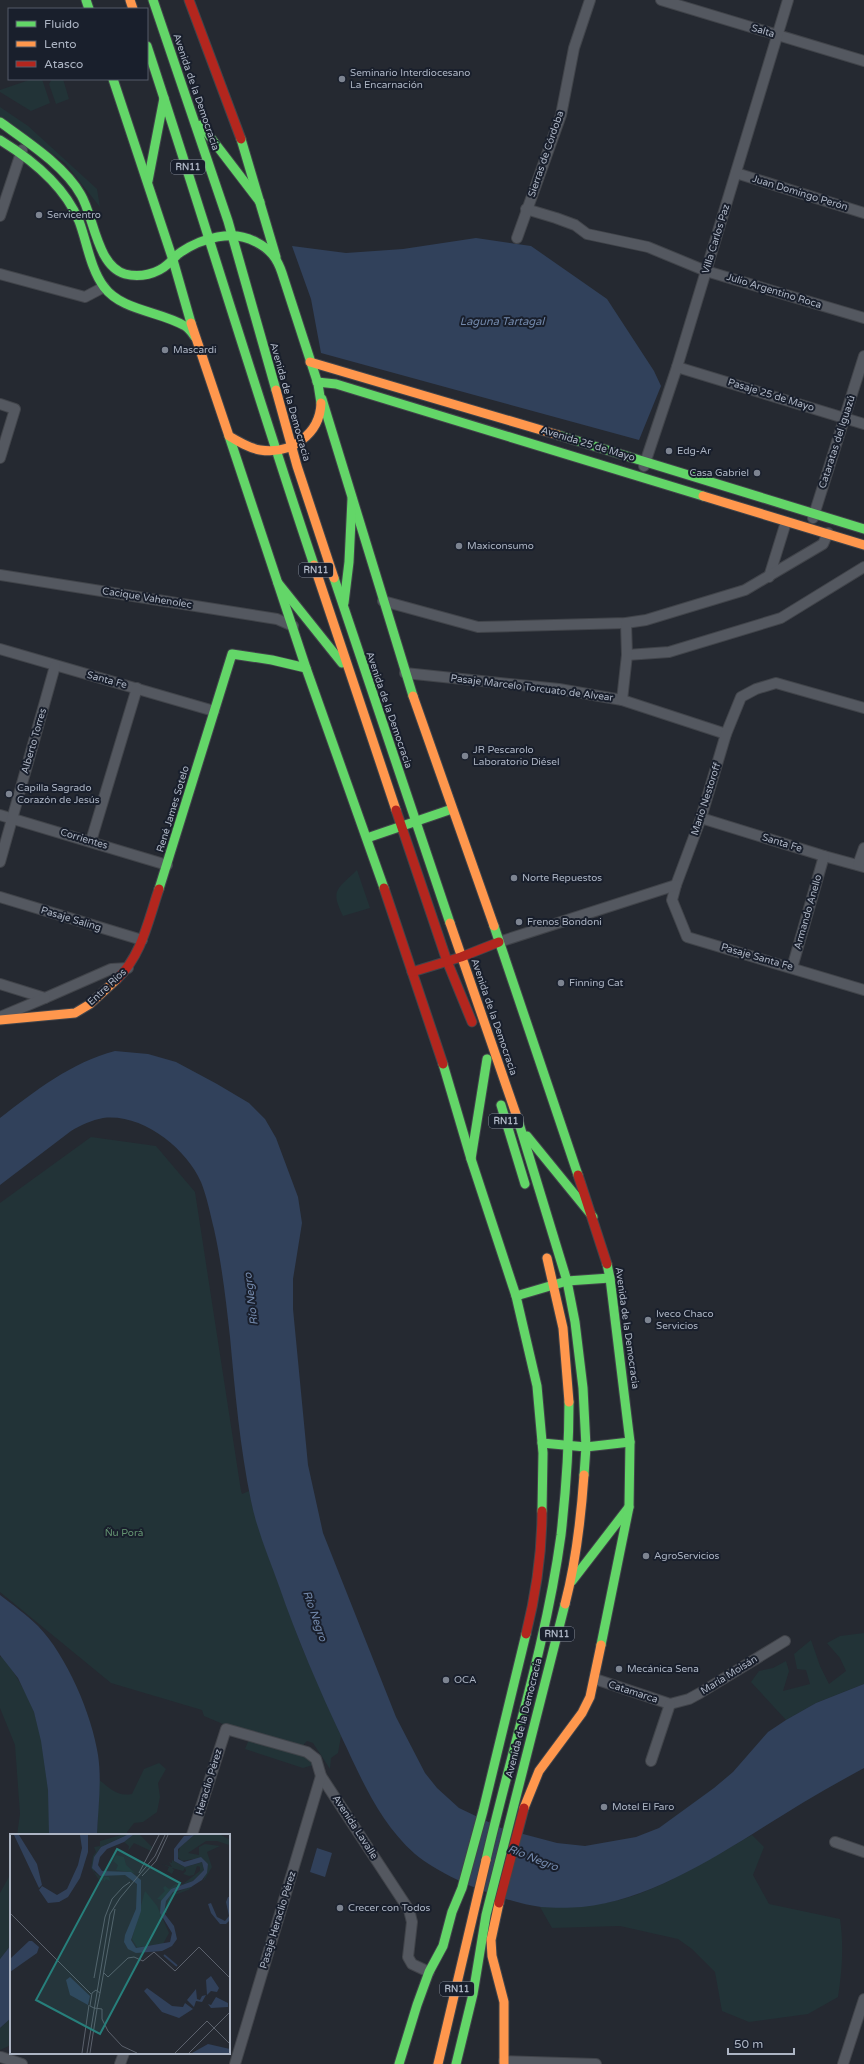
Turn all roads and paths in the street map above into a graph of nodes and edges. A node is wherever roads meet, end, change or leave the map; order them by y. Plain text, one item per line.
1 (154, 0) edge
2 (189, 0) edge
3 (590, 0) edge
4 (662, 0) edge
5 (788, 0) edge
6 (778, 35) junction
7 (148, 49) edge
8 (864, 61) edge
9 (113, 80) edge
10 (165, 95) junction
11 (190, 108) junction
12 (0, 122) edge
13 (0, 140) edge
14 (27, 141) junction
15 (21, 153) junction
16 (736, 173) junction
17 (148, 181) junction
18 (260, 202) junction
19 (526, 209) junction
20 (864, 212) edge
21 (0, 216) edge
22 (231, 235) junction
23 (517, 238) dead end
24 (209, 239) junction
25 (276, 257) junction
26 (173, 260) junction
27 (706, 271) junction
28 (0, 274) edge
29 (104, 287) junction
30 (864, 318) edge
31 (196, 338) junction
32 (864, 356) edge
33 (310, 362) junction
34 (677, 367) junction
35 (317, 382) junction
36 (321, 396) junction
37 (0, 404) edge
38 (845, 418) junction
39 (864, 424) edge
40 (229, 436) junction
41 (292, 447) junction
42 (277, 451) junction
43 (0, 458) edge
44 (645, 461) junction
45 (640, 477) junction
46 (352, 498) junction
47 (814, 514) junction
48 (786, 522) junction
49 (810, 528) junction
50 (864, 529) edge
51 (828, 533) junction
52 (864, 545) edge
53 (864, 567) edge
54 (0, 575) edge
55 (769, 577) junction
56 (278, 583) junction
57 (383, 601) junction
58 (343, 608) junction
59 (626, 623) junction
60 (293, 626) junction
61 (0, 649) edge
62 (627, 655) junction
63 (55, 666) junction
64 (306, 668) junction
65 (405, 673) junction
66 (137, 688) junction
67 (356, 688) junction
68 (622, 700) junction
69 (864, 708) edge
70 (214, 711) junction
71 (726, 734) junction
72 (452, 809) junction
73 (0, 815) edge
74 (11, 818) junction
75 (701, 818) junction
76 (415, 820) junction
77 (402, 825) junction
78 (367, 838) junction
79 (91, 842) junction
80 (864, 848) edge
81 (824, 856) junction
82 (0, 862) edge
83 (167, 865) junction
84 (861, 866) edge
85 (676, 885) junction
86 (0, 897) edge
87 (672, 900) joint
88 (142, 940) junction
89 (499, 942) junction
90 (461, 957) junction
91 (447, 961) junction
92 (128, 968) junction
93 (792, 968) junction
94 (412, 972) junction
95 (0, 984) edge
96 (864, 990) edge
97 (45, 998) junction
98 (0, 1017) edge
99 (0, 1020) edge
100 (475, 1031) dead end
101 (493, 1081) dead end
102 (498, 1096) dead end
103 (521, 1129) junction
104 (471, 1159) junction
105 (528, 1193) dead end
106 (593, 1217) junction
107 (544, 1246) dead end
108 (610, 1278) junction
109 (567, 1281) junction
110 (554, 1285) junction
111 (516, 1296) junction
112 (630, 1442) junction
113 (542, 1443) junction
114 (571, 1446) junction
115 (586, 1447) junction
116 (628, 1507) junction
117 (570, 1584) junction
118 (785, 1640) dead end
119 (595, 1679) junction
120 (670, 1704) junction
121 (226, 1729) joint
122 (651, 1761) dead end
123 (321, 1776) junction
124 (192, 1834) edge
125 (835, 1842) dead end
126 (864, 1852) edge
127 (490, 1917) junction
128 (429, 1972) junction
129 (864, 1999) edge
130 (124, 2054) edge
131 (1, 2057) dead end
132 (504, 2063) edge
133 (22, 2064) edge
134 (120, 2064) edge
135 (235, 2064) edge
136 (399, 2064) edge
137 (438, 2064) edge
138 (456, 2064) edge
139 (596, 2064) edge
140 (843, 2064) edge

1 - 11 main road, Avenida de la Democracia / RN11
2 - 18 main road
3 - 19 street, Sierras de Córdoba
4 - 6 street, Salta
5 - 6 street, Villa Carlos Paz
6 - 8 street, Salta
6 - 16 street, Villa Carlos Paz
7 - 10 main road, RN11
9 - 17 main road, RN11
10 - 17 main road
10 - 24 main road, RN11
11 - 18 main road
11 - 22 main road, Avenida de la Democracia / RN11
12 - 14 main road
13 - 15 main road
14 - 15 street
14 - 26 main road
15 - 21 street
15 - 29 main road
16 - 20 street, Juan Domingo Perón
16 - 27 street, Villa Carlos Paz
17 - 26 main road, RN11
18 - 25 main road
19 - 23 street, Sierras de Córdoba
19 - 27 street, Julio Argentino Roca
22 - 24 main road
22 - 25 main road
22 - 41 main road, Avenida de la Democracia / RN11
24 - 26 main road
24 - 42 main road, RN11
25 - 33 main road, Avenida de la Democracia
26 - 31 main road, RN11
27 - 30 street, Julio Argentino Roca
27 - 34 street, Villa Carlos Paz
28 - 29 street
29 - 31 main road
31 - 40 main road, RN11
32 - 38 street, Cataratas del Iguazú
33 - 35 main road, Avenida de la Democracia
33 - 44 main road, Avenida 25 de Mayo
34 - 38 street, Pasaje 25 de Mayo
34 - 44 street, Villa Carlos Paz
35 - 36 main road, Avenida de la Democracia
35 - 45 main road, Avenida 25 de Mayo
36 - 41 main road
36 - 46 main road, Avenida de la Democracia
37 - 43 street
38 - 39 street, Pasaje 25 de Mayo
38 - 47 street, Cataratas del Iguazú
40 - 42 main road
40 - 56 main road, Avenida de la Democracia / RN11
41 - 42 main road
41 - 58 main road, Avenida de la Democracia / RN11
42 - 67 main road, RN11
44 - 45 street, Villa Carlos Paz
44 - 47 main road, Avenida 25 de Mayo
45 - 48 main road, Avenida 25 de Mayo
46 - 57 main road, Avenida de la Democracia
46 - 58 main road
47 - 49 street, Cataratas del Iguazú
47 - 50 main road, Avenida 25 de Mayo
48 - 49 main road, Avenida 25 de Mayo
48 - 55 street
49 - 51 main road, Avenida 25 de Mayo
51 - 52 main road, Avenida 25 de Mayo
51 - 55 street
53 - 62 street
54 - 60 street, Cacique Vahenolec
55 - 59 street
56 - 60 main road, Avenida de la Democracia / RN11
56 - 67 main road, RN11
57 - 59 street
57 - 65 main road, Avenida de la Democracia
58 - 76 main road, Avenida de la Democracia / RN11
59 - 62 street
60 - 64 main road, Avenida de la Democracia / RN11
61 - 63 street, Santa Fe
62 - 68 street
63 - 66 street, Santa Fe
63 - 74 street, Alberto Torres
64 - 70 main road, René James Sotelo
64 - 78 main road, Avenida de la Democracia / RN11
65 - 68 street, Pasaje Marcelo Torcuato de Alvear
65 - 72 main road, Avenida de la Democracia
66 - 70 street, Santa Fe
66 - 79 street
67 - 77 main road, RN11
68 - 71 street, Pasaje Marcelo Torcuato de Alvear
69 - 71 street, Mario Nestoroff
70 - 83 main road, René James Sotelo
71 - 75 street, Mario Nestoroff
72 - 76 main road
72 - 89 main road, Avenida de la Democracia
73 - 74 street, Corrientes
74 - 79 street, Corrientes
74 - 82 street, Alberto Torres
75 - 81 street, Santa Fe
75 - 85 street, Mario Nestoroff
76 - 77 main road
76 - 90 main road, Avenida de la Democracia / RN11
77 - 78 main road
77 - 91 main road, RN11
78 - 94 main road, Avenida de la Democracia / RN11
79 - 83 street, Corrientes
80 - 84 street
81 - 84 street, Santa Fe
81 - 93 street, Armando Anello
83 - 88 main road, René James Sotelo
85 - 87 street, Mario Nestoroff
85 - 89 street
86 - 88 street, Pasaje Saling
87 - 93 street, Pasaje Santa Fe
88 - 92 main road, René James Sotelo
89 - 90 main road
89 - 106 main road, Avenida de la Democracia
90 - 91 main road
90 - 103 main road, Avenida de la Democracia / RN11
91 - 94 main road
91 - 100 main road, RN11
92 - 97 street, Entre Ríos
92 - 99 main road, Entre Ríos
93 - 96 street, Pasaje Santa Fe
94 - 104 main road, Avenida de la Democracia / RN11
95 - 97 street
97 - 98 street, Entre Ríos
101 - 104 main road, Avenida de la Democracia
102 - 105 main road, RN11
103 - 106 main road
103 - 109 main road, Avenida de la Democracia / RN11
104 - 111 main road, Avenida de la Democracia / RN11
106 - 108 main road, Avenida de la Democracia
107 - 110 main road, Avenida de la Democracia / RN11
108 - 109 main road
108 - 112 main road, Avenida de la Democracia
109 - 110 main road
109 - 115 main road, Avenida de la Democracia / RN11
110 - 111 main road
110 - 114 main road, Avenida de la Democracia / RN11
111 - 113 main road, Avenida de la Democracia / RN11
112 - 115 main road
112 - 116 main road, Avenida de la Democracia
113 - 114 main road
113 - 128 main road, Avenida de la Democracia / RN11
114 - 115 main road
114 - 137 main road, Avenida de la Democracia / RN11
115 - 117 main road, Avenida de la Democracia / RN11
116 - 117 main road
116 - 119 main road, Avenida de la Democracia
117 - 127 main road, Avenida de la Democracia / RN11
118 - 120 street, María Moisán
119 - 120 street, Catamarca
119 - 127 main road, Avenida de la Democracia
120 - 122 street
121 - 123 street, Avenida Lavalle
121 - 124 street, Heraclio Pérez
123 - 128 street, Avenida Lavalle
123 - 135 street, Pasaje Heraclio Pérez
125 - 126 street
127 - 132 main road, Avenida de la Democracia
127 - 138 main road, Avenida de la Democracia / RN11
128 - 136 main road, Avenida de la Democracia / RN11
129 - 140 street
130 - 134 street
131 - 133 street
132 - 139 street

